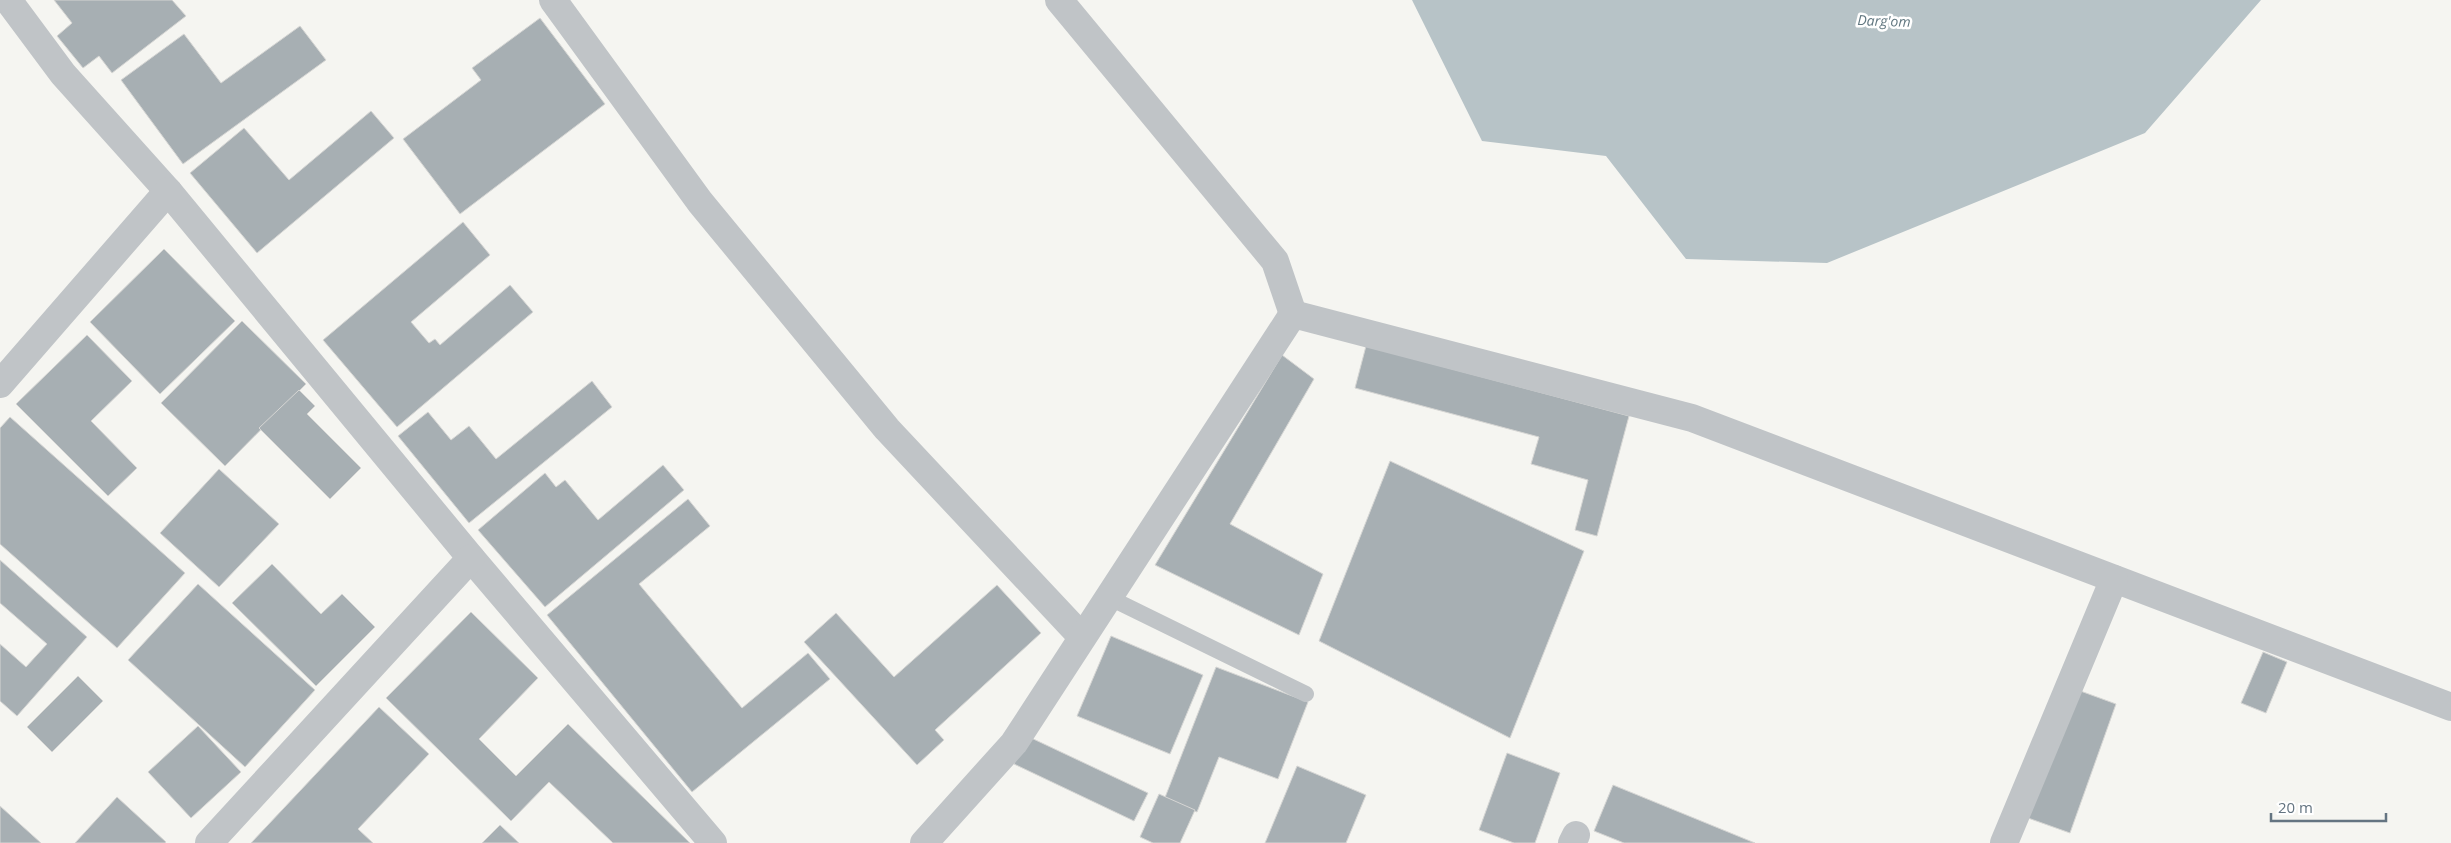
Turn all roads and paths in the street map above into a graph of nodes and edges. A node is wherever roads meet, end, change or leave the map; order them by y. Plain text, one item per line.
1 (8, 0) edge
2 (553, 0) edge
3 (1059, 0) edge
4 (168, 191) junction
5 (1293, 314) junction
6 (0, 384) edge
7 (471, 558) junction
8 (2114, 579) junction
9 (1108, 597) junction
10 (1082, 637) junction
11 (1306, 694) dead end
12 (2451, 707) edge
13 (209, 843) edge
14 (713, 843) edge
15 (924, 843) edge
16 (2004, 843) edge

1 - 4 street
2 - 10 street
3 - 5 street
4 - 6 street
4 - 7 street
5 - 8 street
5 - 9 street
7 - 13 street
7 - 14 street
8 - 12 street
8 - 16 street
9 - 10 street
9 - 11 lane
10 - 15 street

